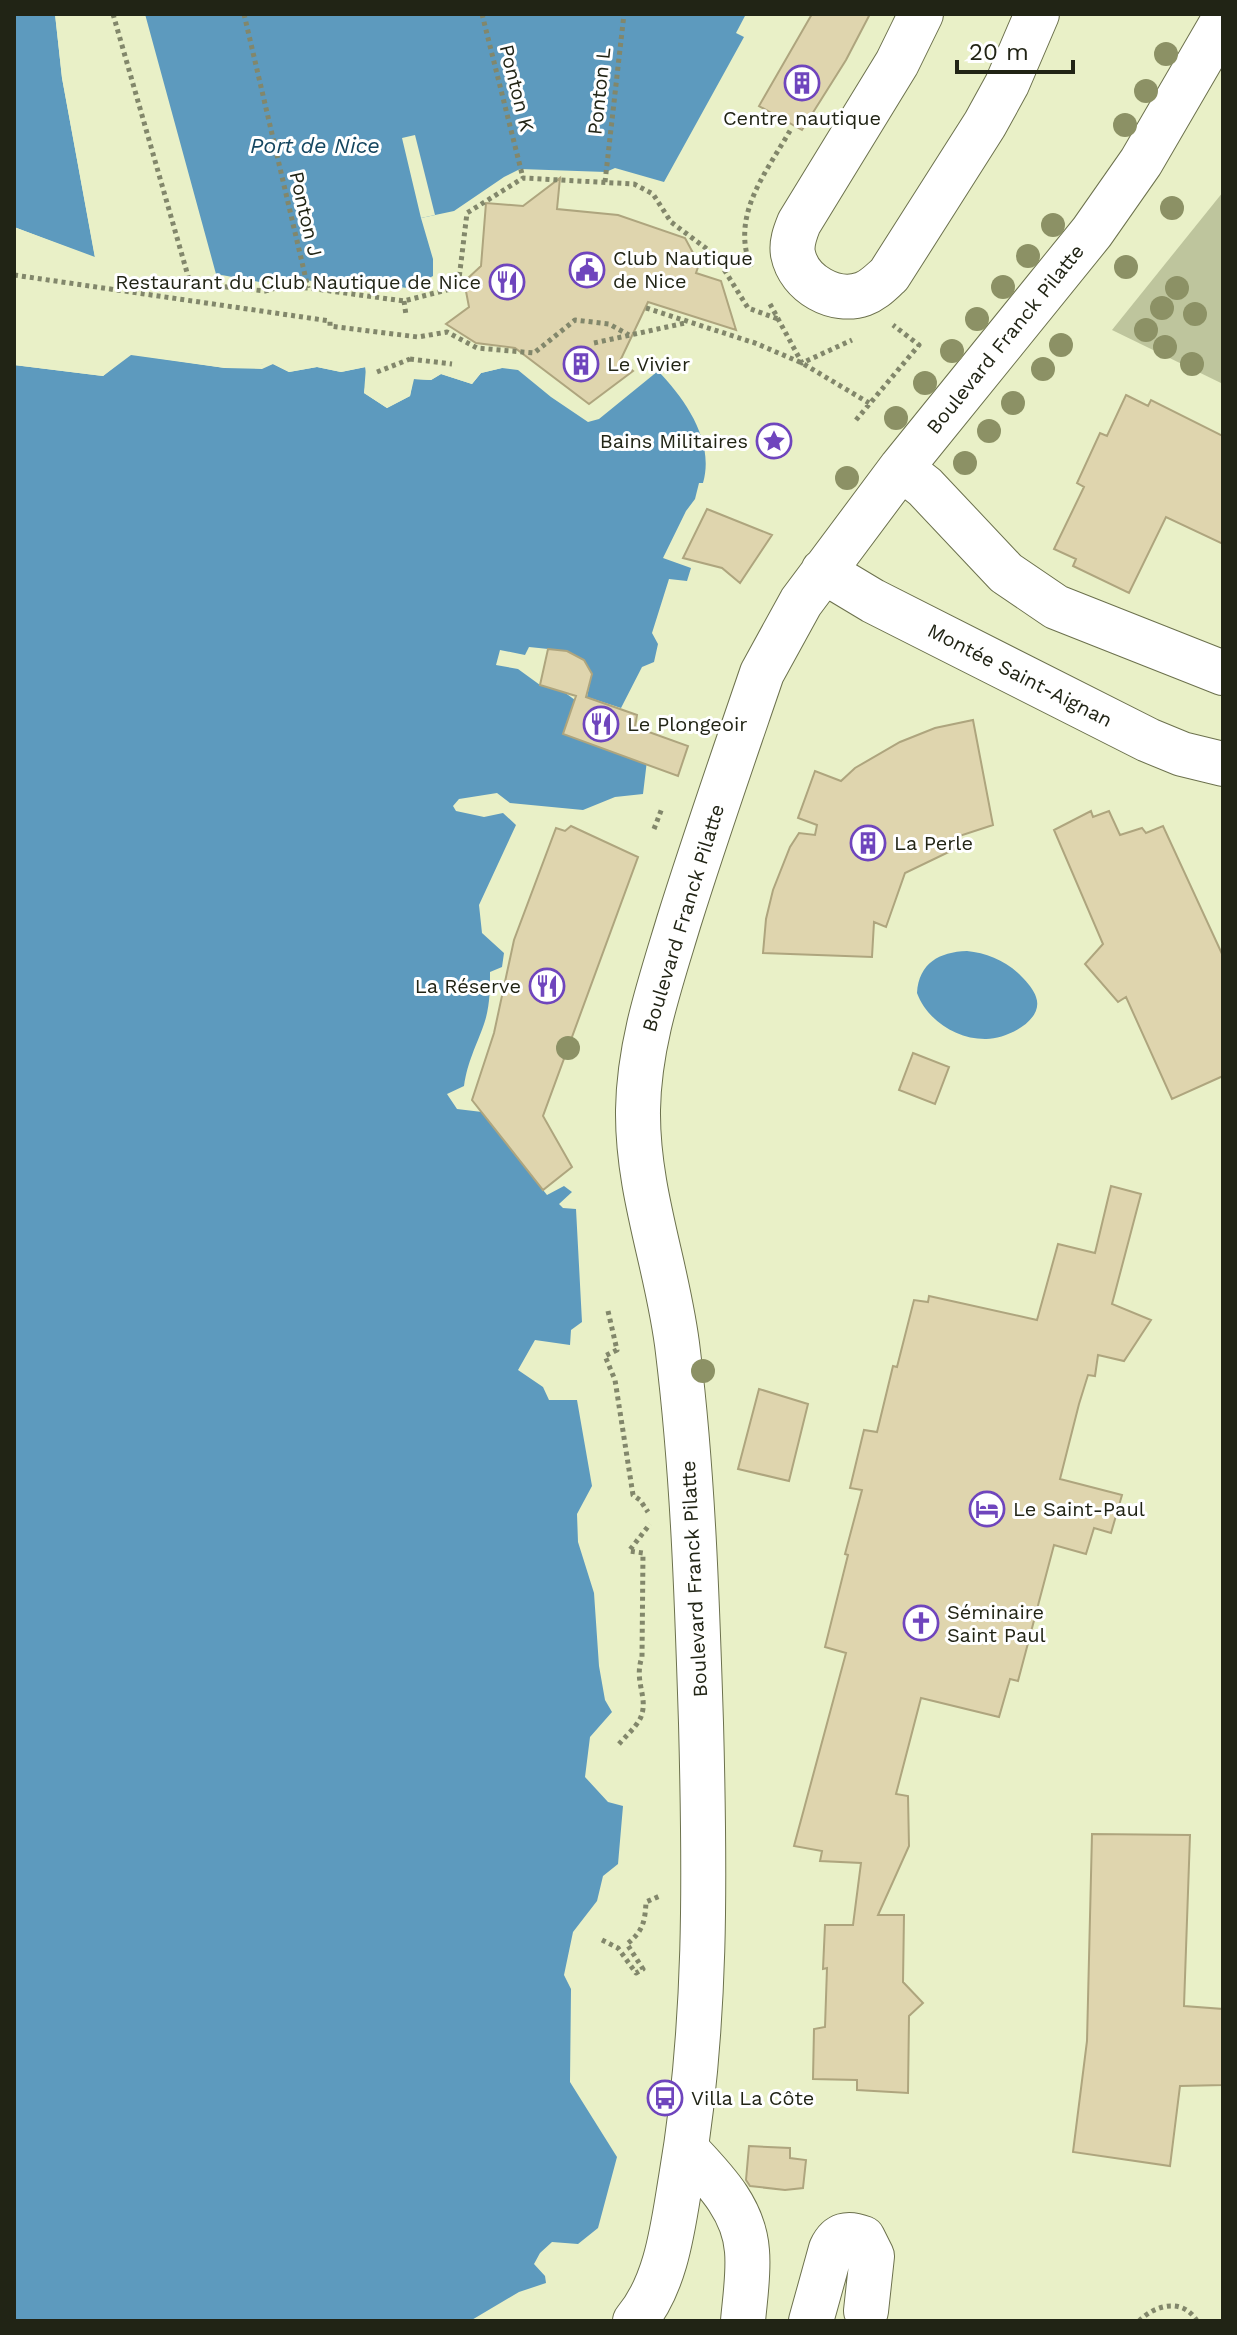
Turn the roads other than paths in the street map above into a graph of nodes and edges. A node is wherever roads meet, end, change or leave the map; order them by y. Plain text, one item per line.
1 (921, 14) edge
2 (1037, 14) edge
3 (1223, 21) edge
4 (901, 468) junction
5 (823, 571) junction
6 (1223, 673) edge
7 (1223, 764) edge
8 (686, 2149) junction
9 (644, 2309) edge
10 (866, 2311) dead end
11 (743, 2321) edge
12 (811, 2321) edge

1 - 2 street
3 - 4 street, Boulevard Franck Pilatte
4 - 5 street, Boulevard Franck Pilatte
4 - 6 street
5 - 7 street, Montée Saint-Aignan
5 - 8 street, Boulevard Franck Pilatte
8 - 9 street, Boulevard Franck Pilatte
8 - 11 street
10 - 12 street

